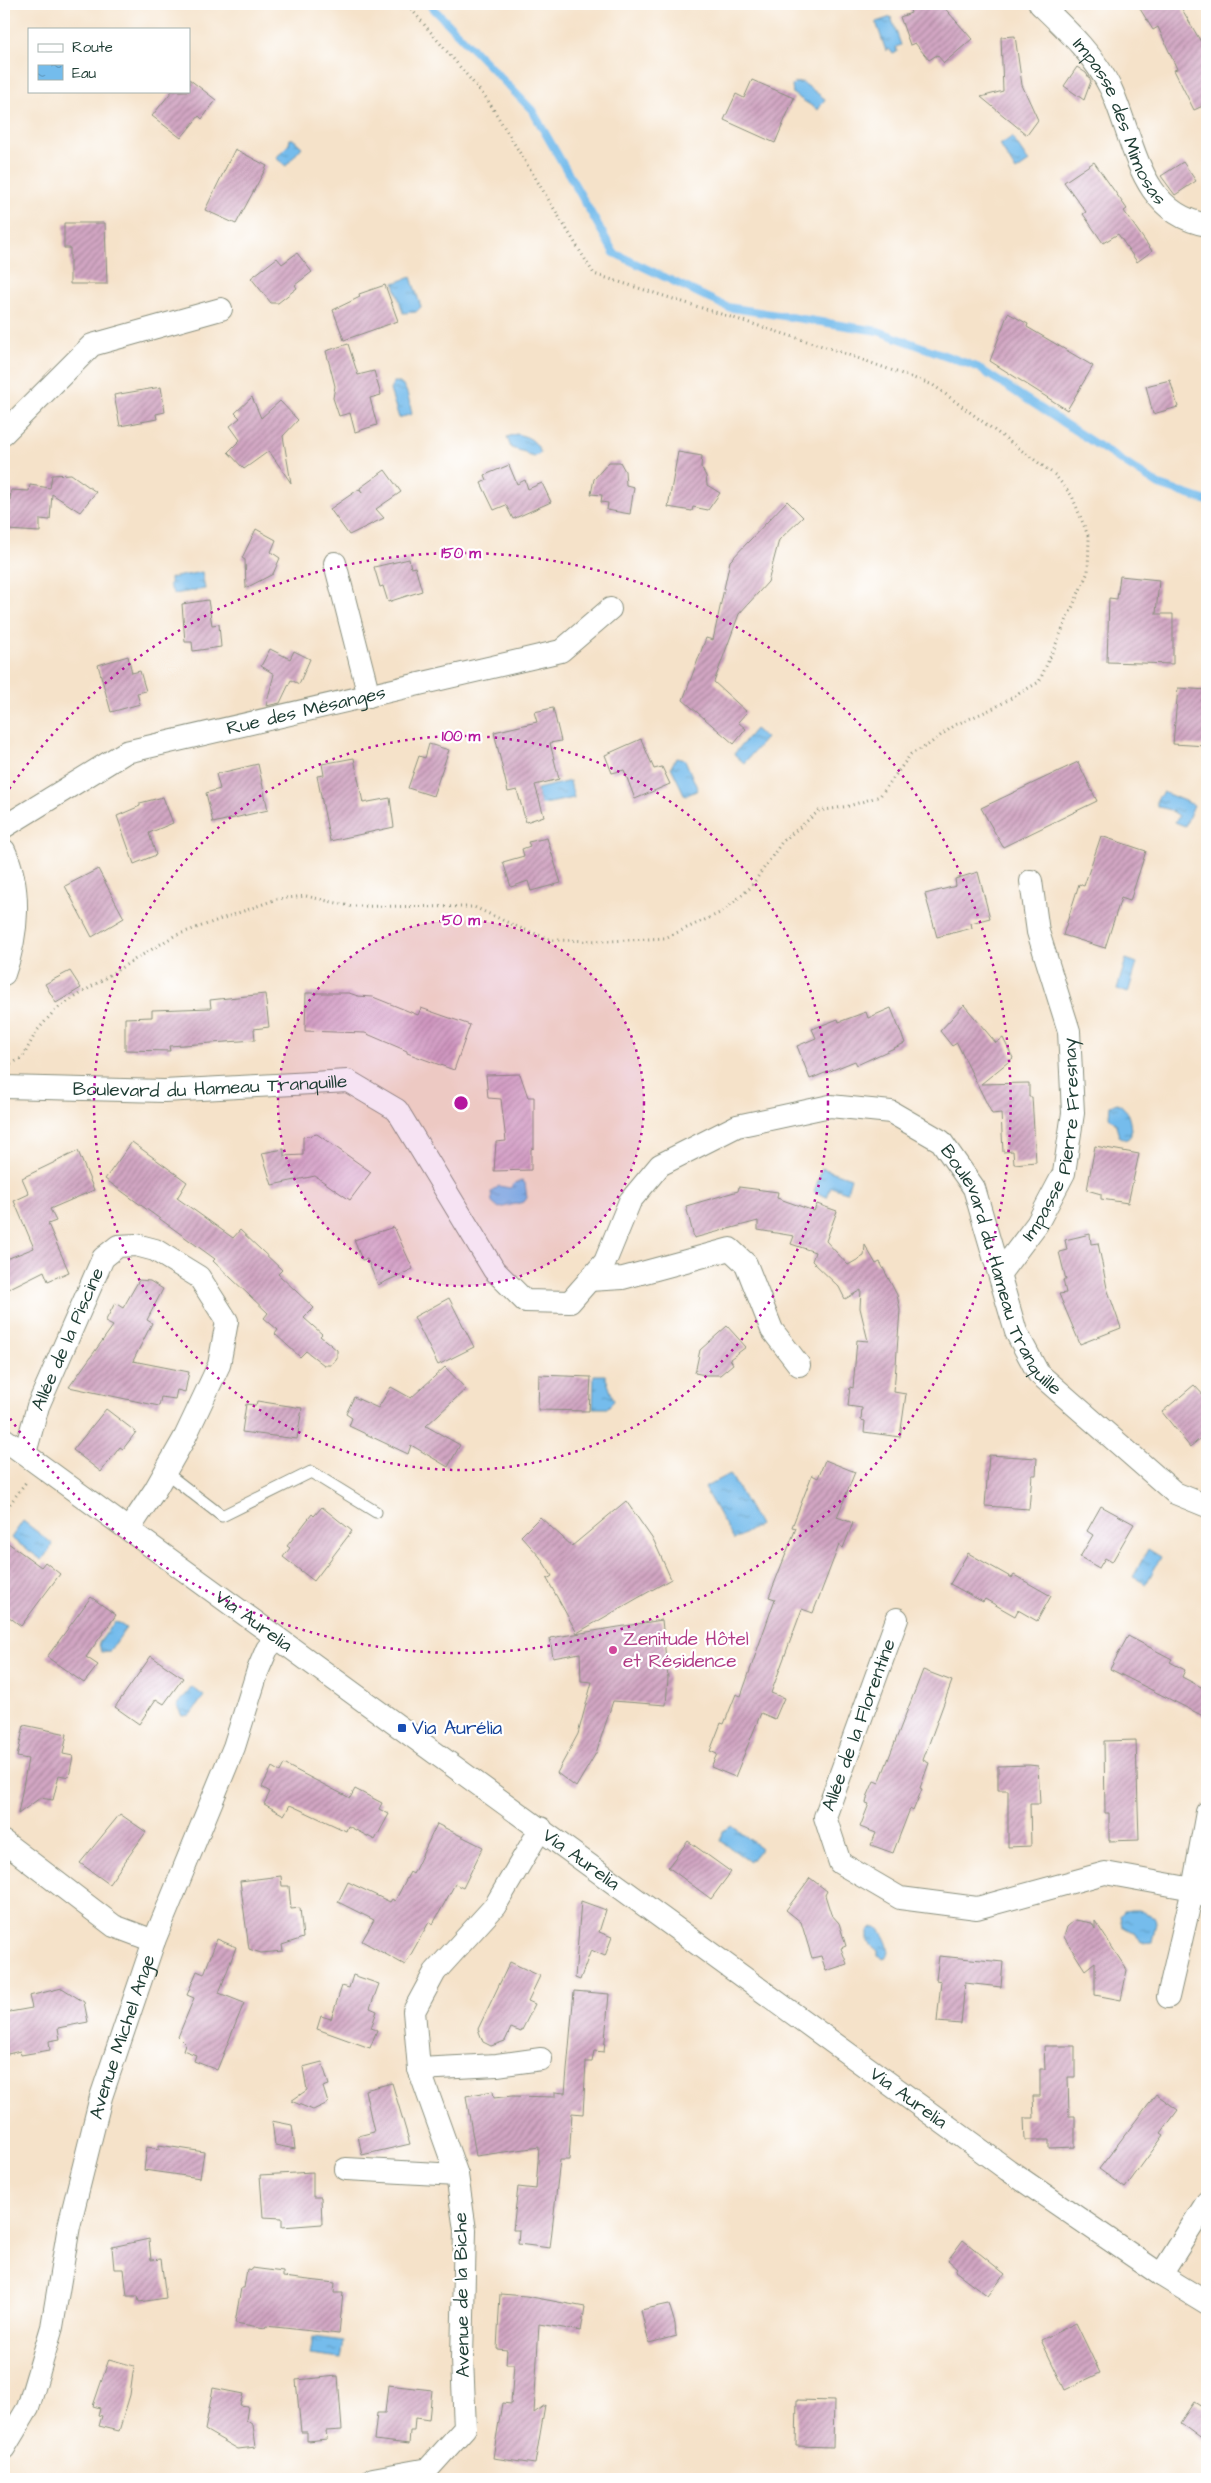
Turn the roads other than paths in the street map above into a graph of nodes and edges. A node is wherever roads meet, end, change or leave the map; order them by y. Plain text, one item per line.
1 (1040, 4) edge
2 (1207, 225) edge
3 (221, 309) dead end
4 (4, 433) edge
5 (335, 563) dead end
6 (610, 609) dead end
7 (369, 696) junction
8 (4, 827) edge
9 (4, 850) edge
10 (1031, 881) dead end
11 (4, 974) edge
12 (4, 1087) edge
13 (1000, 1273) junction
14 (589, 1280) junction
15 (798, 1365) dead end
16 (4, 1438) edge
17 (25, 1453) junction
18 (165, 1472) junction
19 (1207, 1506) edge
20 (376, 1512) dead end
21 (129, 1530) junction
22 (897, 1619) dead end
23 (277, 1638) junction
24 (1207, 1812) edge
25 (541, 1828) junction
26 (4, 1842) edge
27 (1200, 1893) edge
28 (154, 1941) junction
29 (1168, 1997) dead end
30 (542, 2058) dead end
31 (419, 2069) junction
32 (346, 2169) dead end
33 (457, 2175) junction
34 (1207, 2202) edge
35 (1161, 2276) junction
36 (1207, 2303) edge
37 (1207, 2321) edge
38 (4, 2448) edge
39 (373, 2479) edge

1 - 2 street, Impasse des Mimosas
3 - 4 street
5 - 7 street
6 - 7 street, Rue des Mésanges
7 - 8 street, Rue des Mésanges
9 - 11 street
10 - 13 street, Impasse Pierre Fresnay
12 - 14 street, Boulevard du Hameau Tranquille
13 - 14 street, Boulevard du Hameau Tranquille
13 - 19 street, Boulevard du Hameau Tranquille
14 - 15 street
16 - 17 street, Via Aurelia
17 - 18 street, Allée de la Piscine
17 - 21 street, Via Aurelia
18 - 20 lane
18 - 21 street, Allée de la Piscine
21 - 23 street, Via Aurelia
22 - 27 street, Allée de la Florentine
23 - 25 street, Via Aurelia
23 - 28 street, Avenue Michel Ange
24 - 27 street
25 - 31 street, Avenue de la Biche
25 - 35 street, Via Aurelia
26 - 28 street
27 - 29 street
28 - 38 street, Avenue Michel Ange
30 - 31 street
31 - 33 street, Avenue de la Biche
32 - 33 street
33 - 39 street, Avenue de la Biche
34 - 35 street
35 - 36 street, Via Aurelia
35 - 37 street, Via Aurelia

